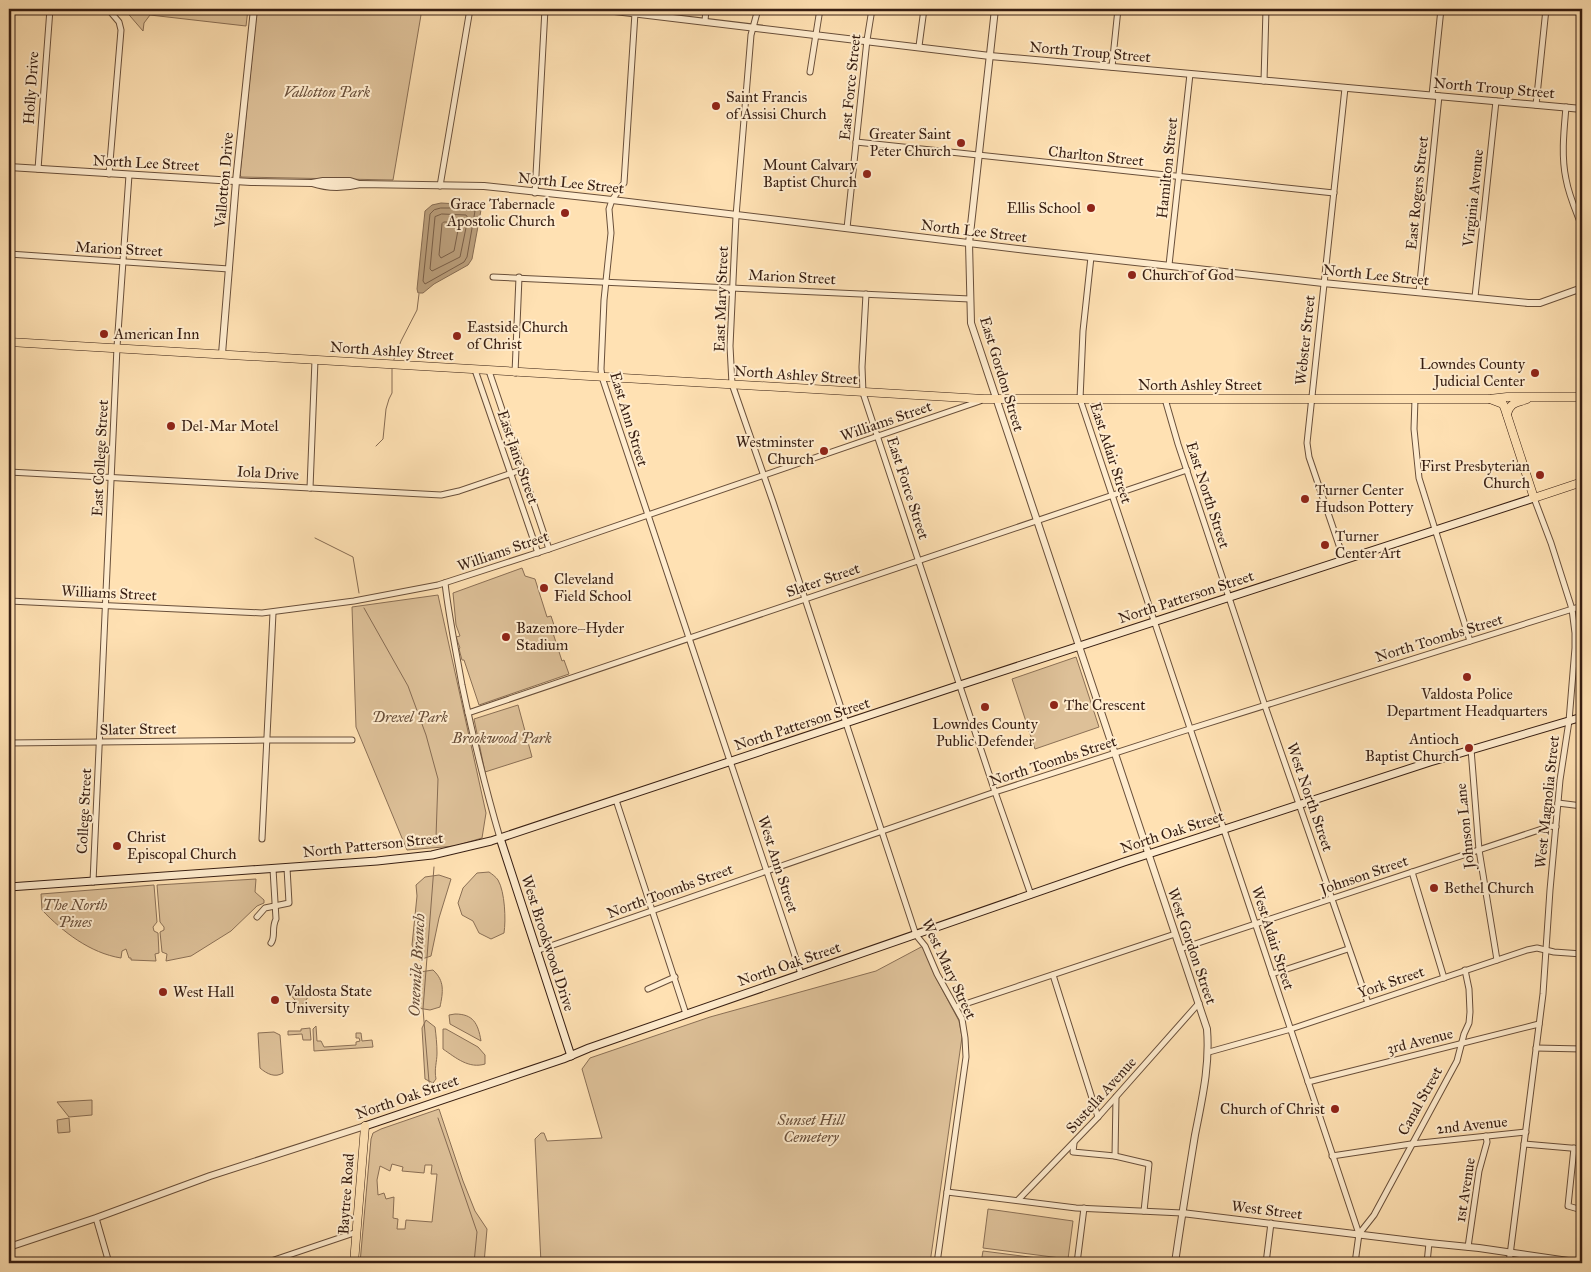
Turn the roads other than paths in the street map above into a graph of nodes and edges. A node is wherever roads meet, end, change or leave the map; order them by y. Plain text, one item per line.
1 (50, 9) edge
2 (108, 9) edge
3 (254, 9) edge
4 (470, 9) edge
5 (545, 9) edge
6 (598, 9) edge
7 (706, 9) edge
8 (758, 9) edge
9 (820, 9) edge
10 (872, 9) edge
11 (924, 9) edge
12 (996, 9) edge
13 (1118, 9) edge
14 (1266, 9) edge
15 (1441, 9) edge
16 (1546, 9) edge
17 (655, 12) edge
18 (635, 13) junction
19 (705, 21) junction
20 (753, 27) junction
21 (816, 34) junction
22 (867, 40) junction
23 (919, 46) junction
24 (990, 56) junction
25 (1112, 67) junction
26 (810, 72) dead end
27 (1190, 74) junction
28 (1264, 81) junction
29 (1345, 88) junction
30 (1435, 96) junction
31 (1496, 101) junction
32 (1536, 105) junction
33 (1566, 107) junction
34 (1582, 109) edge
35 (856, 142) junction
36 (979, 156) junction
37 (9, 167) edge
38 (38, 169) junction
39 (109, 174) junction
40 (129, 175) junction
41 (1179, 176) junction
42 (236, 181) junction
43 (440, 186) junction
44 (534, 193) junction
45 (1334, 193) junction
46 (612, 200) junction
47 (736, 216) junction
48 (1582, 227) edge
49 (847, 228) junction
50 (969, 243) junction
51 (9, 254) edge
52 (1091, 257) junction
53 (122, 262) junction
54 (1169, 266) junction
55 (228, 269) junction
56 (493, 277) dead end
57 (519, 277) junction
58 (605, 282) junction
59 (1324, 283) junction
60 (734, 287) junction
61 (1582, 288) edge
62 (1418, 292) junction
63 (866, 294) junction
64 (1475, 297) junction
65 (970, 299) junction
66 (9, 342) edge
67 (117, 347) junction
68 (222, 354) junction
69 (316, 360) junction
70 (475, 370) junction
71 (489, 371) junction
72 (515, 372) junction
73 (602, 377) junction
74 (732, 384) junction
75 (863, 393) junction
76 (1532, 397) junction
77 (1582, 397) edge
78 (984, 399) junction
79 (996, 399) junction
80 (1080, 399) junction
81 (1164, 399) junction
82 (1311, 399) junction
83 (1415, 399) junction
84 (1489, 399) junction
85 (1507, 414) junction
86 (878, 437) junction
87 (521, 470) junction
88 (1187, 470) junction
89 (9, 472) edge
90 (511, 474) junction
91 (764, 476) junction
92 (111, 477) junction
93 (1582, 482) edge
94 (310, 488) junction
95 (1112, 495) junction
96 (1534, 498) junction
97 (647, 515) junction
98 (1037, 521) junction
99 (1436, 530) junction
100 (548, 549) junction
101 (538, 553) junction
102 (1344, 560) junction
103 (919, 561) junction
104 (445, 584) junction
105 (1229, 598) junction
106 (804, 599) junction
107 (9, 601) edge
108 (106, 606) junction
109 (1582, 606) edge
110 (1572, 609) junction
111 (273, 613) junction
112 (1154, 622) junction
113 (689, 638) junction
114 (1470, 641) junction
115 (1079, 646) junction
116 (960, 685) junction
117 (1265, 706) junction
118 (468, 713) junction
119 (1582, 717) edge
120 (1569, 721) junction
121 (845, 724) junction
122 (1190, 729) junction
123 (267, 740) junction
124 (352, 740) dead end
125 (100, 742) junction
126 (9, 743) edge
127 (1471, 749) junction
128 (1115, 754) junction
129 (730, 762) junction
130 (995, 792) junction
131 (616, 800) junction
132 (1558, 803) junction
133 (1299, 805) junction
134 (1582, 806) edge
135 (1556, 827) junction
136 (1224, 829) junction
137 (882, 831) junction
138 (500, 838) junction
139 (262, 839) dead end
140 (1478, 850) junction
141 (1149, 854) junction
142 (287, 868) junction
143 (273, 869) junction
144 (766, 870) junction
145 (1412, 872) junction
146 (93, 882) junction
147 (9, 887) edge
148 (1031, 895) junction
149 (1331, 900) junction
150 (275, 906) junction
151 (653, 911) junction
152 (257, 917) dead end
153 (1256, 924) junction
154 (1175, 934) junction
155 (916, 935) junction
156 (271, 943) dead end
157 (1180, 949) junction
158 (1348, 949) junction
159 (1546, 950) junction
160 (536, 951) junction
161 (1582, 954) edge
162 (1497, 960) junction
163 (1465, 970) junction
164 (801, 974) junction
165 (1272, 974) junction
166 (1052, 975) junction
167 (674, 977) junction
168 (1444, 978) junction
169 (648, 989) dead end
170 (1199, 1003) junction
171 (1368, 1003) junction
172 (956, 1008) junction
173 (686, 1014) junction
174 (1539, 1024) junction
175 (1291, 1029) junction
176 (1461, 1044) junction
177 (1536, 1048) junction
178 (1582, 1049) edge
179 (1208, 1052) junction
180 (572, 1056) junction
181 (1308, 1082) junction
182 (1116, 1096) junction
183 (1098, 1117) junction
184 (365, 1126) junction
185 (1526, 1132) junction
186 (1486, 1136) junction
187 (1074, 1143) junction
188 (1411, 1144) junction
189 (1524, 1144) junction
190 (1574, 1148) junction
191 (1582, 1149) edge
192 (1115, 1156) junction
193 (1332, 1156) junction
194 (947, 1192) junction
195 (1018, 1200) junction
196 (1084, 1208) junction
197 (1582, 1210) edge
198 (1144, 1211) junction
199 (1182, 1213) junction
200 (96, 1218) junction
201 (1271, 1223) junction
202 (357, 1232) junction
203 (1359, 1234) junction
204 (1429, 1243) junction
205 (9, 1247) edge
206 (1468, 1247) junction
207 (1510, 1253) junction
208 (108, 1263) edge
209 (265, 1263) edge
210 (354, 1263) edge
211 (937, 1263) edge
212 (1077, 1263) edge
213 (1175, 1263) edge
214 (1266, 1263) edge
215 (1355, 1263) edge
216 (1427, 1263) edge
217 (1508, 1263) edge
218 (1582, 1263) edge

1 - 38 street, Holly Drive
2 - 39 street
3 - 42 street, Vallotton Drive
4 - 43 street
5 - 44 street
6 - 18 street, North Troup Street
7 - 19 street
8 - 20 street, East Mary Street
9 - 21 street
10 - 22 street, East Force Street
11 - 23 street
12 - 24 street, East Gordon Street
13 - 25 street
14 - 28 street
15 - 30 street, East Rogers Street
16 - 32 street
17 - 18 street, North Troup Street
17 - 19 street, North Troup Street
18 - 46 street, East Ann Street
19 - 20 street, North Troup Street
20 - 21 street, North Troup Street
20 - 47 street, East Mary Street
21 - 22 street, North Troup Street
21 - 26 street
22 - 23 street, North Troup Street
22 - 35 street, East Force Street
23 - 24 street, North Troup Street
24 - 25 street, North Troup Street
24 - 36 street, East Gordon Street
25 - 27 street, North Troup Street
27 - 28 street, North Troup Street
27 - 41 street, Hamilton Street
28 - 29 street, North Troup Street
29 - 30 street, North Troup Street
29 - 45 street, Webster Street
30 - 31 street, North Troup Street
30 - 62 street, East Rogers Street
31 - 32 street, North Troup Street
31 - 64 street, Virginia Avenue
32 - 33 street, North Troup Street
33 - 34 street, North Troup Street
33 - 48 street
35 - 36 street, Charlton Street
35 - 49 street, East Force Street
36 - 41 street, Charlton Street
36 - 50 street, East Gordon Street
37 - 38 street, North Lee Street
38 - 39 street, North Lee Street
39 - 40 street, North Lee Street
40 - 42 street, North Lee Street
40 - 53 street, East College Street
41 - 45 street, Charlton Street
41 - 54 street, Hamilton Street
42 - 43 street, North Lee Street
42 - 55 street, Vallotton Drive
43 - 44 street, North Lee Street
44 - 46 street, North Lee Street
45 - 59 street, Webster Street
46 - 47 street, North Lee Street
46 - 58 street, East Ann Street
47 - 49 street, North Lee Street
47 - 60 street, East Mary Street
49 - 50 street, North Lee Street
50 - 52 street, North Lee Street
50 - 65 street, East Gordon Street
51 - 53 street, Marion Street
52 - 54 street, North Lee Street
52 - 80 street, East Adair Street
53 - 55 street, Marion Street
53 - 67 street, East College Street
54 - 59 street, North Lee Street
55 - 68 street, Vallotton Drive
56 - 57 street, Marion Street
57 - 58 street, Marion Street
57 - 72 street
58 - 60 street, Marion Street
58 - 73 street, East Ann Street
59 - 62 street, North Lee Street
59 - 82 street, Webster Street
60 - 63 street, Marion Street
60 - 74 street, East Mary Street
61 - 64 street, North Lee Street
62 - 64 street, North Lee Street
63 - 65 street, Marion Street
63 - 75 street, East Force Street
65 - 79 street, East Gordon Street
66 - 67 main road, North Ashley Street
67 - 68 main road, North Ashley Street
67 - 92 street, East College Street
68 - 69 main road, North Ashley Street
69 - 70 main road, North Ashley Street
69 - 94 street
70 - 71 main road, North Ashley Street
70 - 90 street, East Jane Street
71 - 72 main road, North Ashley Street
71 - 87 street, East Jane Street
72 - 73 main road, North Ashley Street
73 - 74 main road, North Ashley Street
73 - 97 street, East Ann Street
74 - 75 main road, North Ashley Street
74 - 91 street, East Mary Street
75 - 78 main road, North Ashley Street
75 - 86 street, East Force Street
76 - 77 main road, North Ashley Street
76 - 84 main road, North Ashley Street
76 - 85 main road
78 - 79 main road, North Ashley Street
78 - 86 street, Williams Street
79 - 80 main road, North Ashley Street
79 - 98 street, East Gordon Street
80 - 81 main road, North Ashley Street
80 - 95 street, East Adair Street
81 - 82 main road, North Ashley Street
81 - 88 street, East North Street
82 - 83 main road, North Ashley Street
82 - 102 street, Webster Street
83 - 84 main road, North Ashley Street
83 - 99 street
84 - 85 main road
85 - 96 main road
86 - 91 street, Williams Street
86 - 103 street, East Force Street
87 - 90 street, Iola Drive
87 - 100 street, East Jane Street
88 - 95 street, Slater Street
88 - 105 street, East North Street
89 - 92 street, Iola Drive
90 - 94 street, Iola Drive
90 - 101 street, East Jane Street
91 - 97 street, Williams Street
91 - 106 street, East Mary Street
92 - 94 street, Iola Drive
92 - 108 street, East College Street
93 - 96 main road, North Patterson Street
95 - 98 street, Slater Street
95 - 112 street, East Adair Street
96 - 99 main road, North Patterson Street
96 - 110 street, West Magnolia Street
97 - 100 street, Williams Street
97 - 113 street, East Ann Street
98 - 103 street, Slater Street
98 - 115 street, East Gordon Street
99 - 102 main road, North Patterson Street
99 - 114 street
100 - 101 street, Williams Street
101 - 104 street, Williams Street
102 - 105 main road, North Patterson Street
103 - 106 street, Slater Street
103 - 116 street, East Force Street
104 - 111 street, Williams Street
104 - 118 street
105 - 112 main road, North Patterson Street
105 - 117 street, West North Street
106 - 113 street, Slater Street
106 - 121 street, East Mary Street
107 - 108 street, Williams Street
108 - 111 street, Williams Street
108 - 125 street, East College Street
109 - 110 street, North Toombs Street
110 - 114 street, North Toombs Street
110 - 120 street, West Magnolia Street
111 - 123 street
112 - 115 main road, North Patterson Street
112 - 122 street, West Adair Street
113 - 118 street, Slater Street
113 - 129 street, East Ann Street
114 - 117 street, North Toombs Street
115 - 116 main road, North Patterson Street
115 - 128 street, West Gordon Street
116 - 121 main road, North Patterson Street
116 - 130 street, East Force Street
117 - 122 street, North Toombs Street
117 - 133 street, West North Street
118 - 138 street
119 - 120 main road, North Oak Street
120 - 127 main road, North Oak Street
120 - 132 street, West Magnolia Street
121 - 129 main road, North Patterson Street
121 - 137 street, West Mary Street
122 - 128 street, North Toombs Street
122 - 136 street, West Adair Street
123 - 124 street, Slater Street
123 - 125 street, Slater Street
123 - 139 street
125 - 126 street, Slater Street
125 - 146 street, College Street
127 - 133 main road, North Oak Street
127 - 140 street, Johnson Lane
128 - 130 street, North Toombs Street
128 - 141 street, West Gordon Street
129 - 131 main road, North Patterson Street
129 - 144 street, West Ann Street
130 - 137 street, North Toombs Street
130 - 148 street, East Force Street
131 - 138 main road, North Patterson Street
131 - 151 street
132 - 134 street
132 - 135 street, West Magnolia Street
133 - 136 main road, North Oak Street
133 - 149 street, West North Street
135 - 140 street, Johnson Street
135 - 159 street, West Magnolia Street
136 - 141 main road, North Oak Street
136 - 153 street, West Adair Street
137 - 144 street, North Toombs Street
137 - 155 street, West Mary Street
138 - 142 main road, North Patterson Street
138 - 160 main road, West Brookwood Drive
140 - 145 street, Johnson Street
140 - 162 street, Johnson Lane
141 - 148 main road, North Oak Street
141 - 154 street, West Gordon Street
142 - 143 main road, North Patterson Street
142 - 150 street
143 - 146 main road, North Patterson Street
143 - 150 street
144 - 151 street, North Toombs Street
144 - 164 street, West Ann Street
145 - 149 street, Johnson Street
145 - 168 street
146 - 147 main road, North Patterson Street
148 - 155 main road, North Oak Street
149 - 153 street, Johnson Street
149 - 158 street, West North Street
150 - 152 street
150 - 156 street
151 - 160 street, North Toombs Street
151 - 167 street
153 - 157 street, Johnson Street
153 - 165 street, West Adair Street
154 - 157 street, West Gordon Street
154 - 166 street
155 - 164 main road, North Oak Street
155 - 172 street, West Mary Street
157 - 170 street, West Gordon Street
158 - 165 street
158 - 171 street, West North Street
159 - 161 street, York Street
159 - 162 street, York Street
159 - 174 street, West Magnolia Street
160 - 180 main road, West Brookwood Drive
162 - 163 street, York Street
163 - 168 street, York Street
163 - 176 street, Canal Street
164 - 173 main road, North Oak Street
165 - 175 street, West Adair Street
166 - 172 street
166 - 183 street
167 - 169 street
167 - 173 street
168 - 171 street, York Street
170 - 179 street, West Gordon Street
170 - 182 street, Sustella Avenue
171 - 175 street, York Street
172 - 194 street, West Mary Street
173 - 180 main road, North Oak Street
174 - 176 street, 3rd Avenue
174 - 177 street, West Magnolia Street
175 - 179 street, York Street
175 - 181 street, West Adair Street
176 - 181 street, 3rd Avenue
176 - 188 street, Canal Street
177 - 178 street
177 - 185 street, West Magnolia Street
179 - 199 street, West Gordon Street
180 - 184 main road, North Oak Street
181 - 193 street, West Adair Street
182 - 183 street, Sustella Avenue
182 - 192 street
183 - 187 street, Sustella Avenue
184 - 200 street, North Oak Street
184 - 202 main road, Baytree Road
185 - 186 street, 2nd Avenue
185 - 189 street, West Magnolia Street
186 - 188 street, 2nd Avenue
186 - 206 street, 1st Avenue
187 - 192 street
187 - 195 street, Sustella Avenue
188 - 193 street, 2nd Avenue
188 - 203 street, Canal Street
189 - 190 street, 2nd Avenue
189 - 207 street, West Magnolia Street
190 - 191 street, 2nd Avenue
190 - 197 street
192 - 198 street
193 - 203 street, West Adair Street
194 - 195 street, West Street
194 - 211 street, West Mary Street
195 - 196 street, West Street
196 - 198 street, West Street
196 - 212 street
198 - 199 street, West Street
199 - 201 street, West Street
199 - 213 street, West Gordon Street
200 - 205 street, North Oak Street
200 - 208 street
201 - 203 street, West Street
201 - 214 street
202 - 209 street
202 - 210 main road, Baytree Road
203 - 204 street, West Street
203 - 215 street, West Adair Street
204 - 206 street, West Street
204 - 216 street
206 - 207 street, West Street
207 - 217 street, West Magnolia Street
207 - 218 street, West Street

